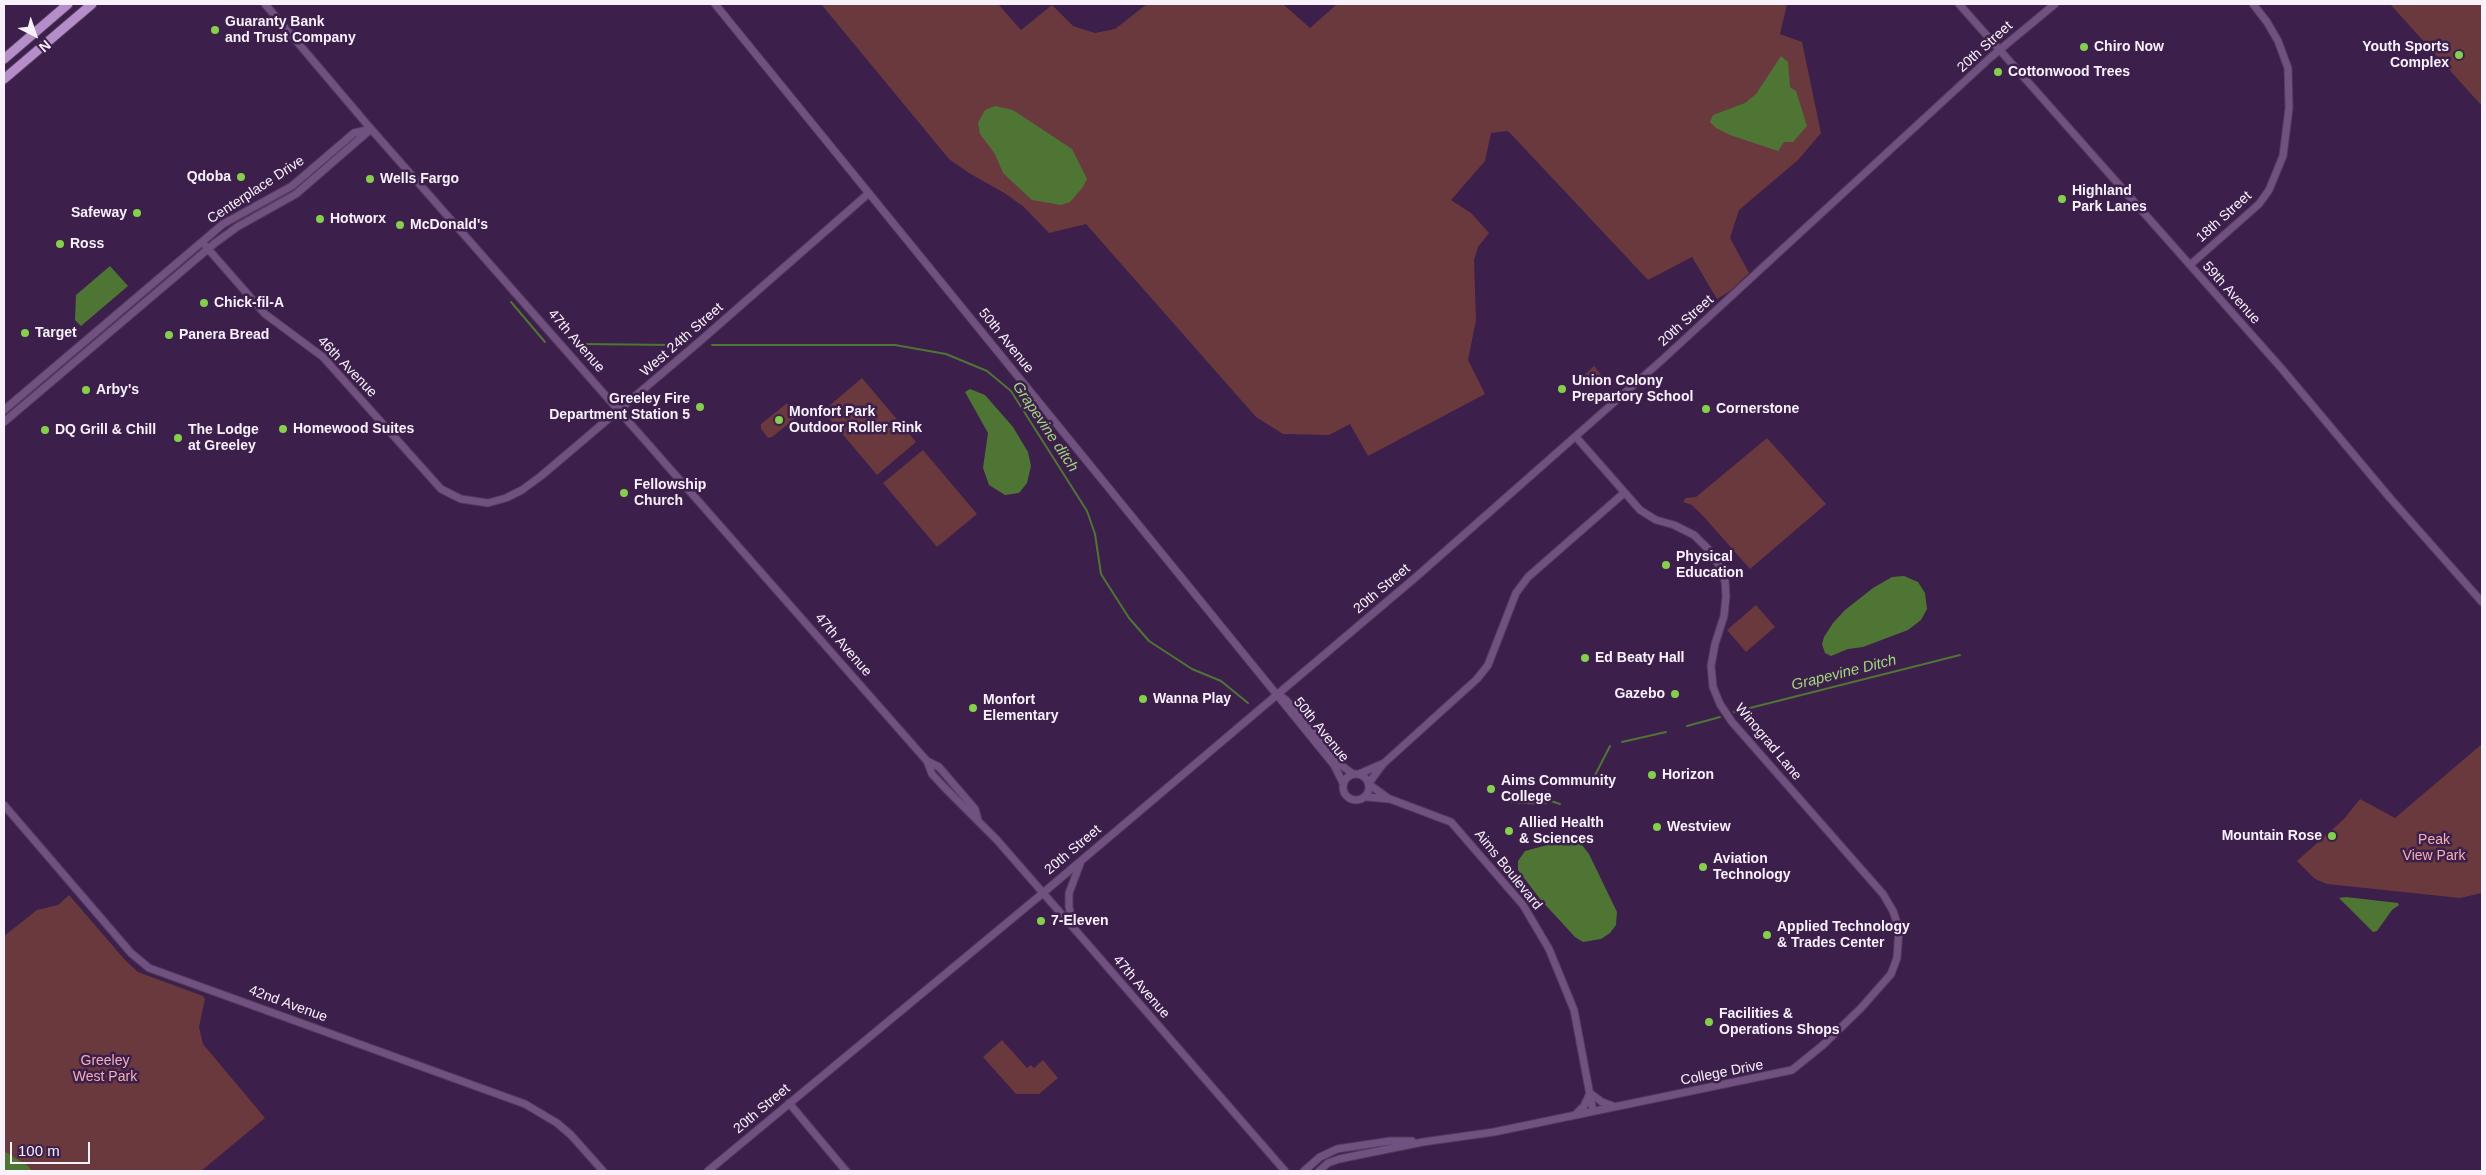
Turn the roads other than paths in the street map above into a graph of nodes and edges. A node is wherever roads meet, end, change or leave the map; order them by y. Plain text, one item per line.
1 (68, 4) edge
2 (92, 4) edge
3 (265, 4) edge
4 (715, 4) edge
5 (1959, 4) edge
6 (2055, 4) edge
7 (2253, 4) edge
8 (1998, 50) junction
9 (4, 59) edge
10 (4, 79) edge
11 (371, 129) junction
12 (869, 193) junction
13 (202, 242) junction
14 (208, 249) junction
15 (2190, 265) junction
16 (4, 410) edge
17 (620, 410) junction
18 (4, 422) edge
19 (1576, 437) junction
20 (448, 494) joint
21 (1624, 494) junction
22 (2482, 602) edge
23 (1277, 694) junction
24 (1383, 764) junction
25 (1356, 774) junction
26 (1344, 783) junction
27 (1370, 784) junction
28 (1366, 797) junction
29 (1390, 799) junction
30 (4, 806) edge
31 (1084, 858) junction
32 (1874, 883) joint
33 (1043, 893) junction
34 (1075, 931) junction
35 (1590, 1093) junction
36 (789, 1103) junction
37 (1616, 1107) junction
38 (1594, 1111) junction
39 (1575, 1115) junction
40 (1423, 1142) junction
41 (603, 1171) edge
42 (708, 1171) edge
43 (846, 1171) edge
44 (1285, 1171) edge
45 (1304, 1171) edge
46 (1319, 1171) edge

1 - 9 highway
2 - 10 highway
3 - 11 street, 47th Avenue
4 - 12 street, 50th Avenue
5 - 8 street, 59th Avenue
6 - 8 street, 20th Street
7 - 15 street, 18th Street
8 - 15 street, 59th Avenue
8 - 19 street, 20th Street
11 - 13 street, Centerplace Drive
11 - 14 street, Centerplace Drive
11 - 17 street, 47th Avenue
12 - 17 street, West 24th Street
12 - 23 street, 50th Avenue
13 - 14 street, 46th Avenue
13 - 16 street, Centerplace Drive
14 - 18 street, Centerplace Drive
14 - 20 street, 46th Avenue
15 - 22 street, 59th Avenue
17 - 20 street, West 24th Street
17 - 33 street, 47th Avenue
19 - 21 street, Winograd Lane
19 - 23 street, 20th Street
21 - 24 street
21 - 32 street, Winograd Lane
23 - 25 street, 50th Avenue
23 - 26 street, 50th Avenue
23 - 31 street, 20th Street
24 - 25 street
24 - 27 street
25 - 26 street
25 - 27 street
26 - 28 street
27 - 28 street
27 - 29 street, Aims Boulevard
28 - 29 street, Aims Boulevard
29 - 35 street, Aims Boulevard
30 - 41 street, 42nd Avenue
31 - 33 street, 20th Street
31 - 34 street
32 - 37 street, College Drive
33 - 34 street, 47th Avenue
33 - 36 street, 20th Street
34 - 44 street, 47th Avenue
35 - 37 street
35 - 38 street, Aims Boulevard
35 - 39 street
36 - 42 street, 20th Street
36 - 43 street
37 - 38 street, College Drive
38 - 39 street, College Drive
39 - 40 street, College Drive
40 - 45 street, College Drive
40 - 46 street, College Drive

